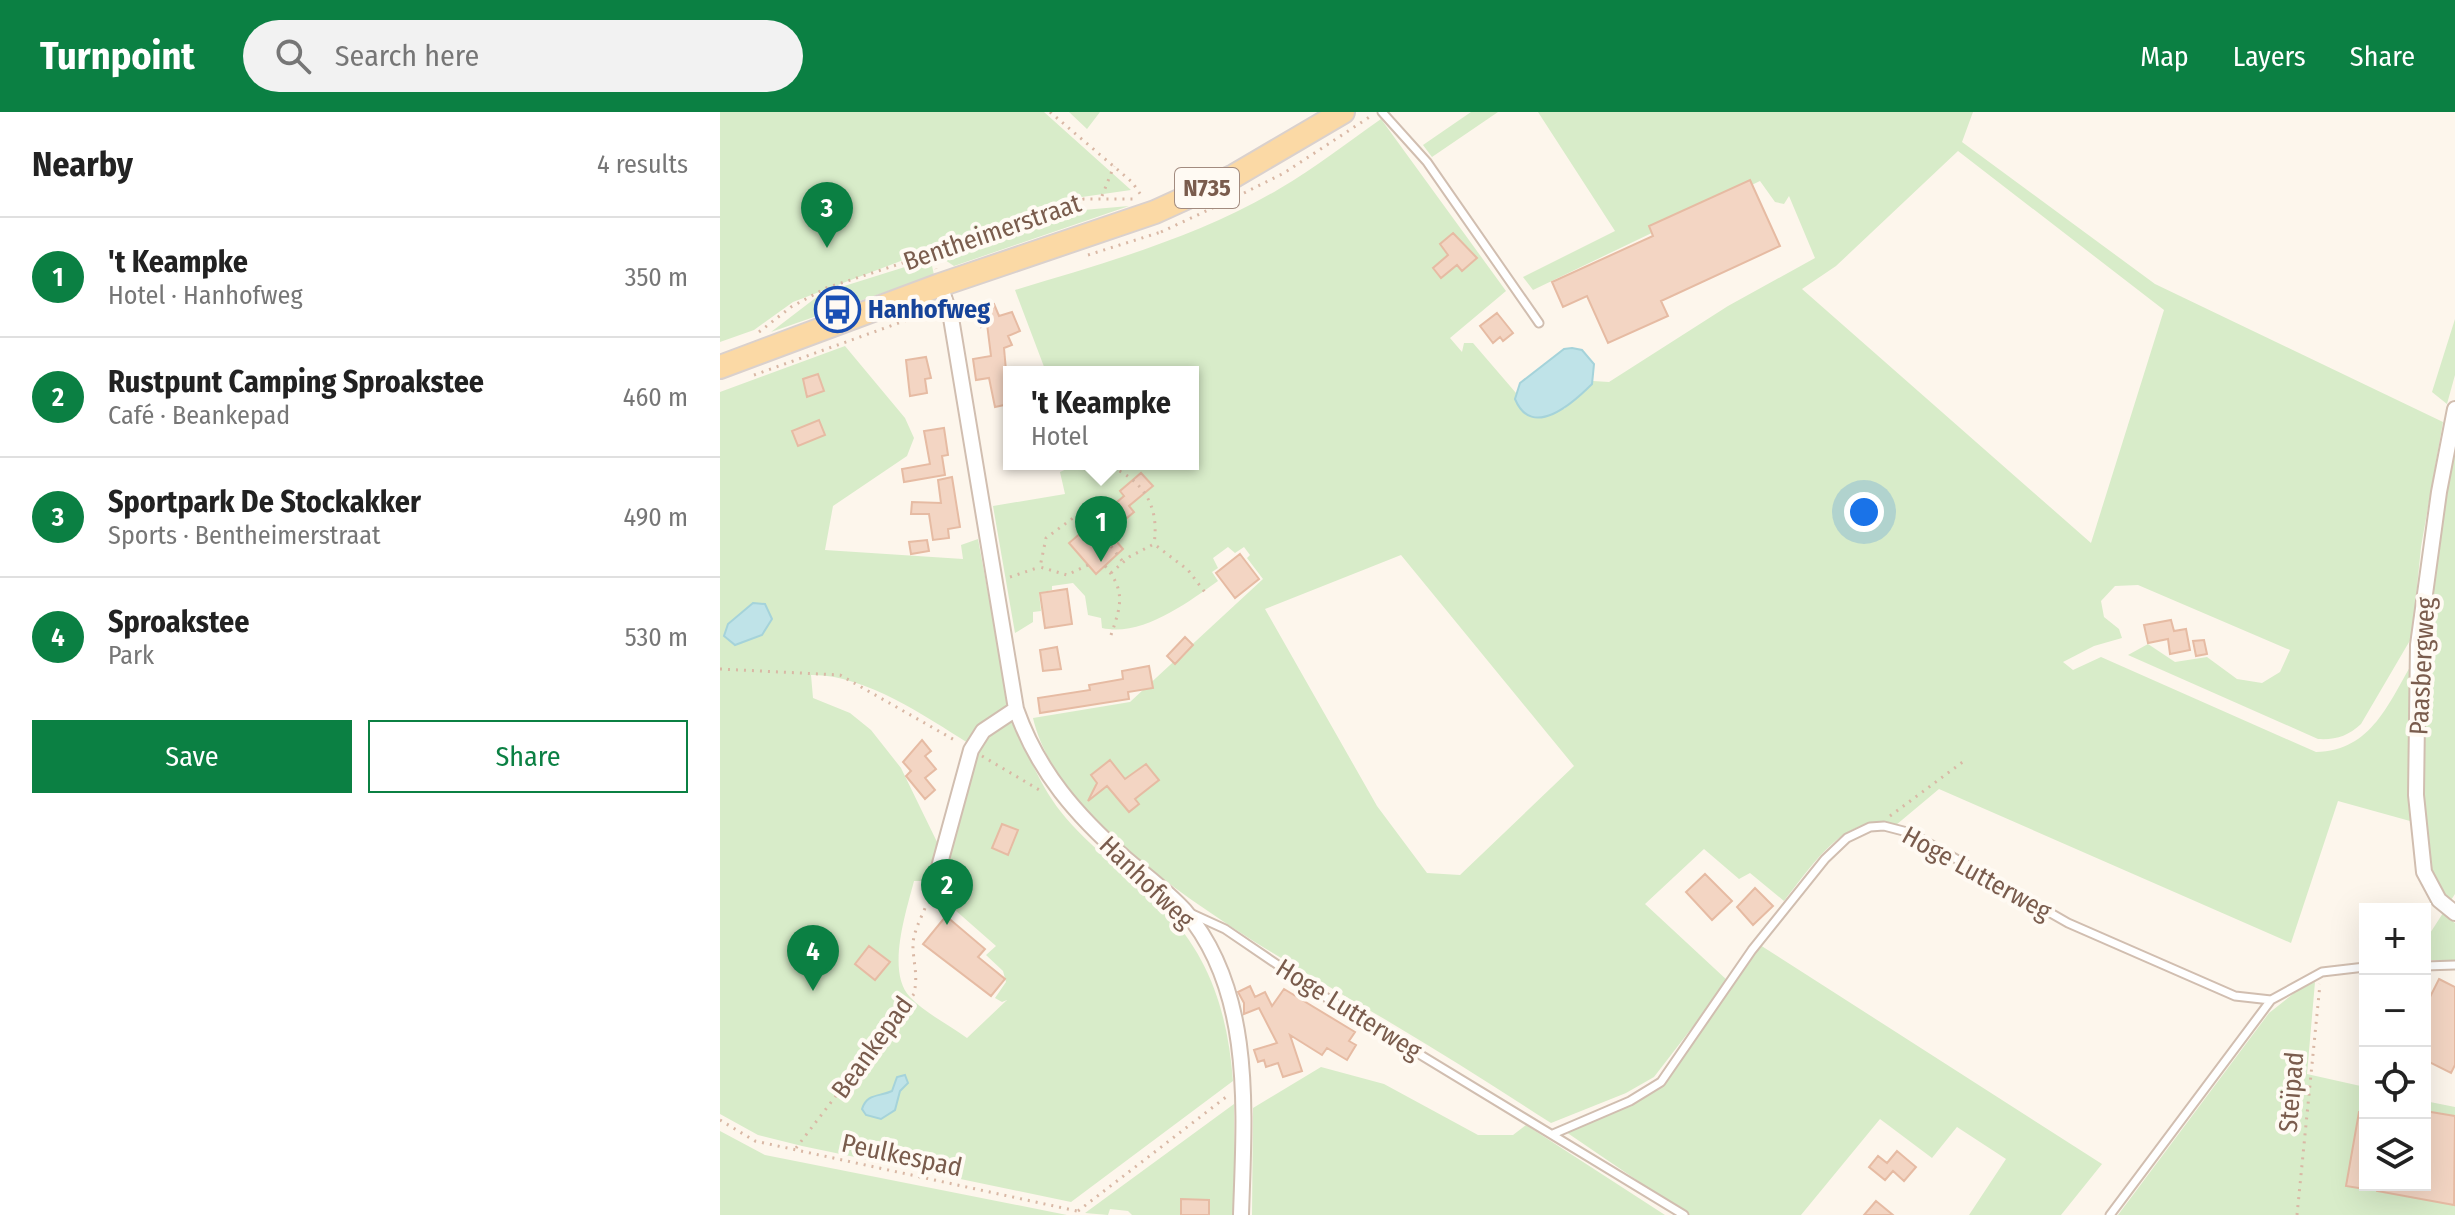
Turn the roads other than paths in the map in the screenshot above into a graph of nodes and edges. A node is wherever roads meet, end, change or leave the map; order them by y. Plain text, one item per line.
1 (1343, 112) edge
2 (1382, 112) edge
3 (943, 295) junction
4 (1539, 323) dead end
5 (720, 367) edge
6 (2455, 409) edge
7 (1016, 709) junction
8 (933, 889) road end
9 (1184, 911) junction
10 (2455, 913) edge
11 (2455, 965) edge
12 (2431, 966) edge
13 (2359, 968) edge
14 (2271, 1000) junction
15 (1553, 1134) junction
16 (1241, 1215) edge
17 (1684, 1215) edge
18 (2110, 1215) edge

1 - 3 main road, Bentheimerstraat / N735
2 - 4 lane
3 - 5 main road, Bentheimerstraat / N735
3 - 7 street, Hanhofweg
6 - 10 street, Paasbergweg
7 - 8 street
7 - 9 street, Hanhofweg
9 - 15 lane, Hoge Lutterweg
9 - 16 street, Hanhofweg
11 - 12 lane
13 - 14 lane
14 - 15 lane, Hoge Lutterweg
14 - 18 lane
15 - 17 lane, Hoge Lutterweg

